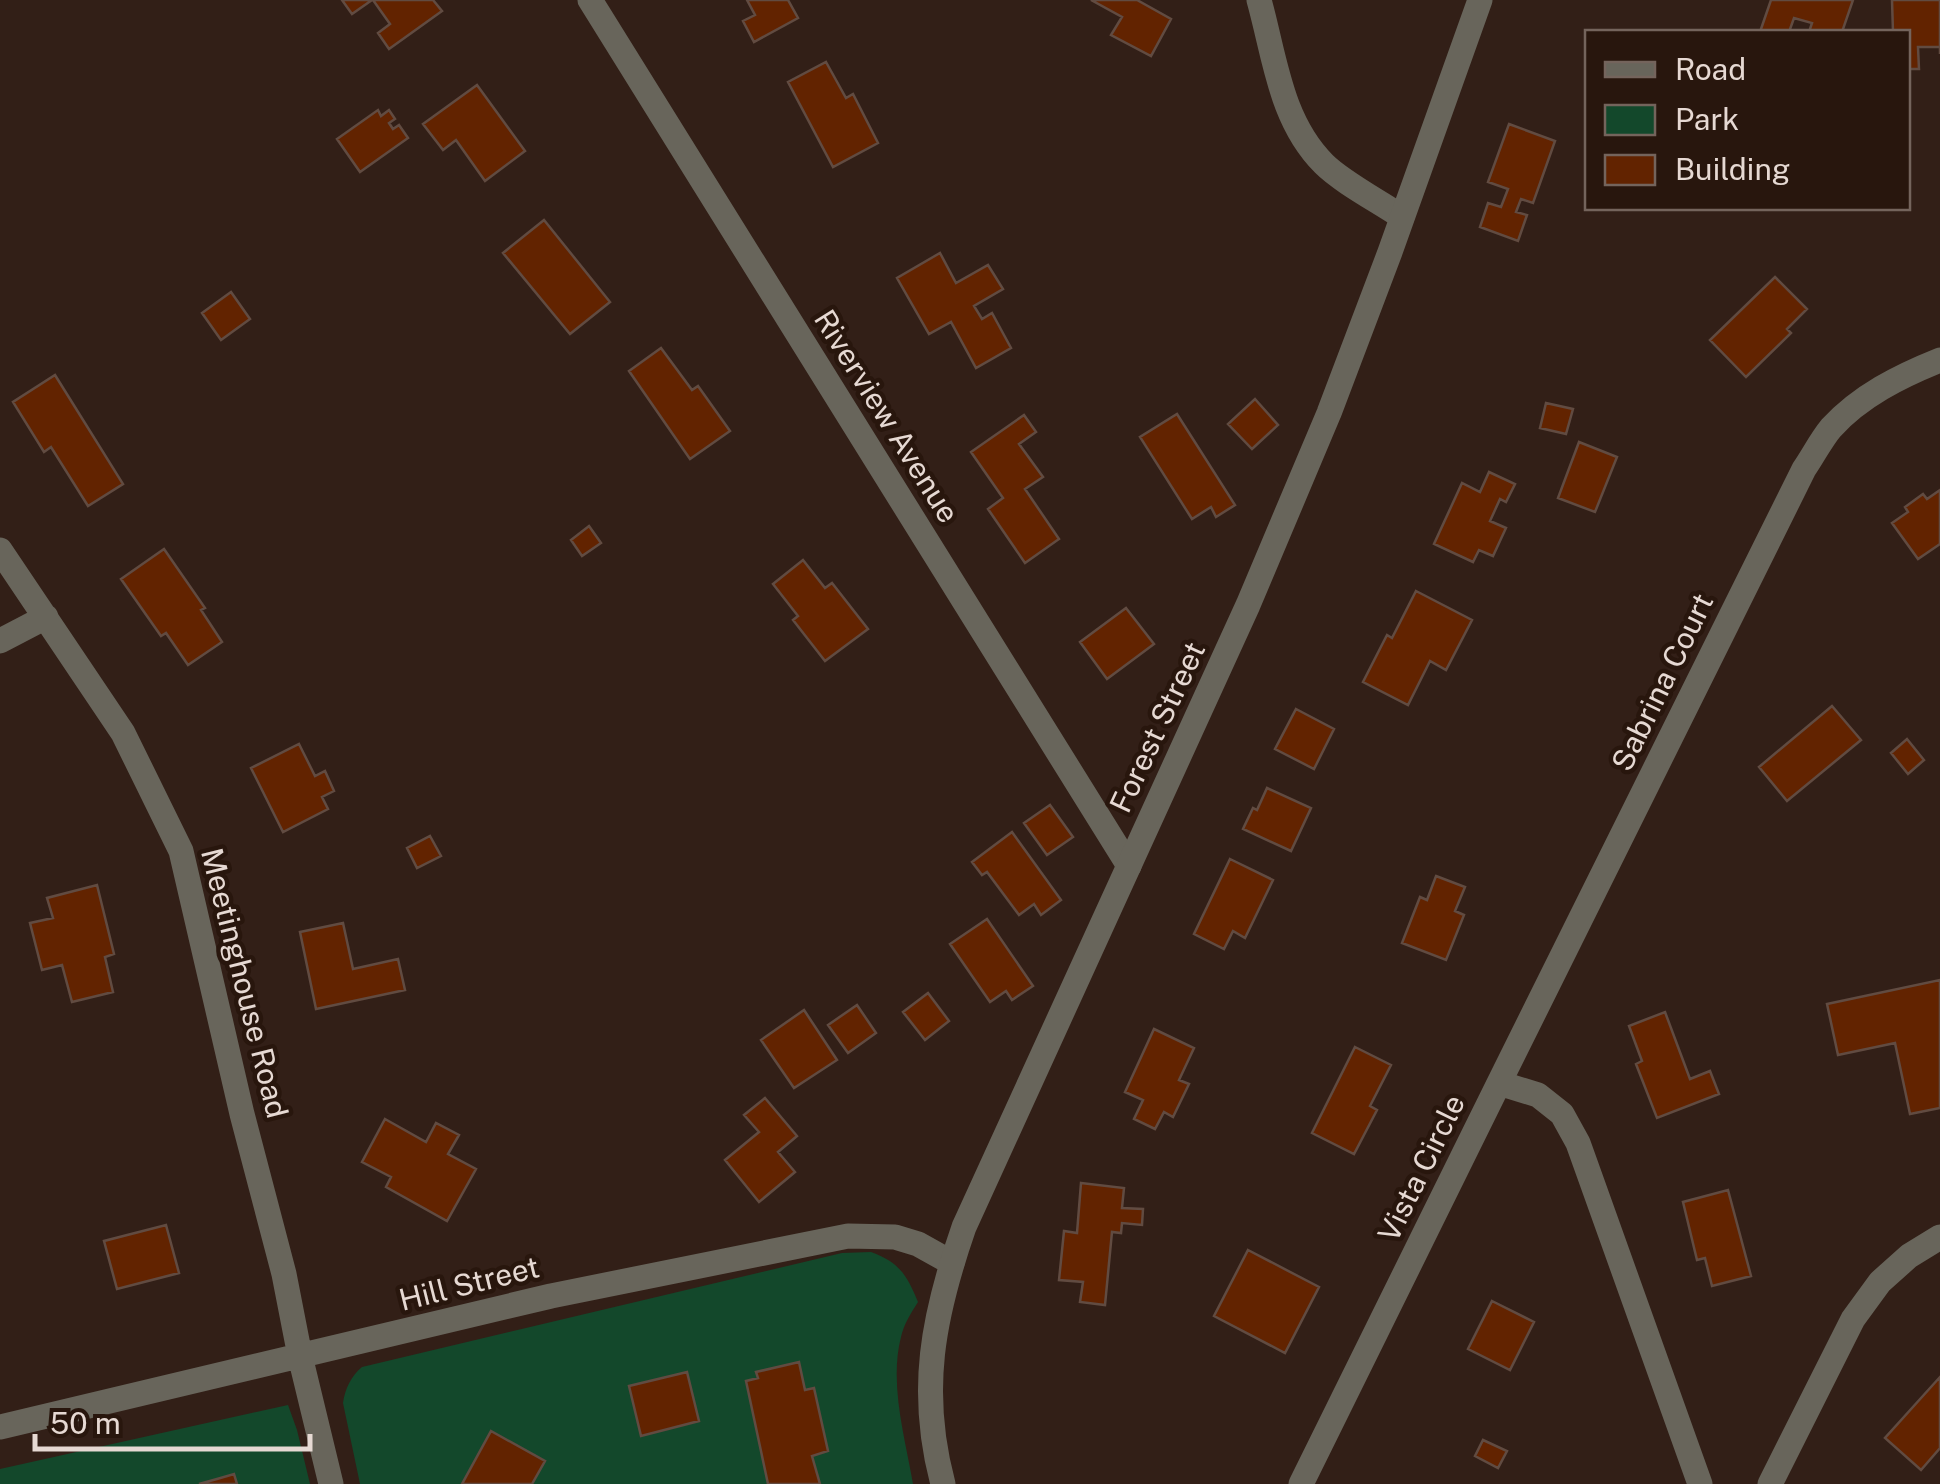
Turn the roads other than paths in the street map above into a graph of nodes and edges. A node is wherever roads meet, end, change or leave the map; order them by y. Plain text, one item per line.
1 (590, 0) edge
2 (1260, 0) edge
3 (1480, 0) edge
4 (1402, 217) junction
5 (1940, 360) edge
6 (0, 550) edge
7 (46, 617) junction
8 (0, 641) edge
9 (1129, 866) junction
10 (1499, 1083) junction
11 (1940, 1237) edge
12 (952, 1263) junction
13 (300, 1356) junction
14 (0, 1427) edge
15 (331, 1484) edge
16 (943, 1484) edge
17 (1301, 1484) edge
18 (1700, 1484) edge
19 (1770, 1484) edge

1 - 9 street, Riverview Avenue
2 - 4 street
3 - 4 street, Forest Street
4 - 9 street, Forest Street
5 - 10 street, Sabrina Court
6 - 7 street, Meetinghouse Road
7 - 8 street
7 - 13 street, Meetinghouse Road
9 - 12 street, Forest Street
10 - 17 street, Vista Circle
10 - 18 street, Vista Circle
11 - 19 street
12 - 13 street, Hill Street
12 - 16 street, Forest Street
13 - 14 street, Hill Street
13 - 15 street, Meetinghouse Road

